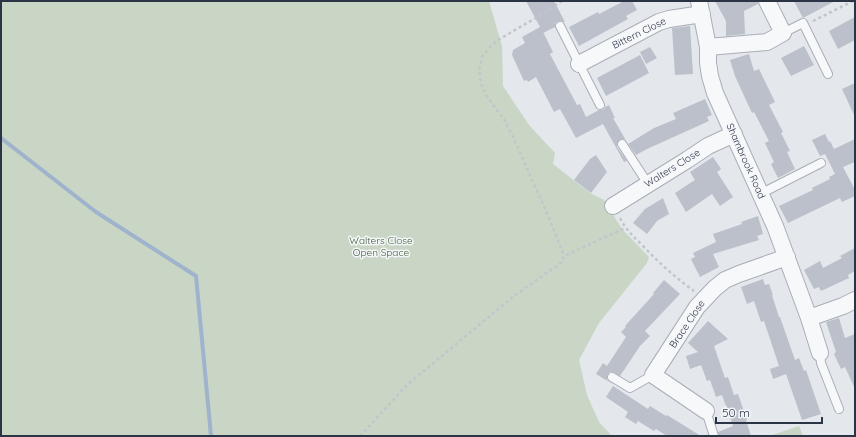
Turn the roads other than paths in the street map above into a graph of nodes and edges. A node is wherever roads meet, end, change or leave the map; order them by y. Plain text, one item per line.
1 (767, 1) edge
2 (701, 7) edge
3 (560, 26) dead end
4 (784, 34) junction
5 (708, 47) junction
6 (579, 64) junction
7 (828, 74) dead end
8 (600, 105) dead end
9 (734, 134) junction
10 (622, 144) dead end
11 (821, 163) dead end
12 (648, 184) junction
13 (760, 194) junction
14 (613, 206) road end
15 (786, 257) junction
16 (855, 300) edge
17 (809, 318) junction
18 (820, 353) joint
19 (653, 375) junction
20 (612, 377) dead end
21 (839, 409) dead end
22 (706, 411) joint
23 (714, 436) edge

1 - 4 street
2 - 5 street, Shambrook Road
2 - 6 street, Bittern Close
3 - 6 lane
4 - 5 street
4 - 7 lane
5 - 9 street, Shambrook Road
6 - 8 lane
9 - 12 street, Walters Close
9 - 13 street, Shambrook Road
10 - 12 lane
11 - 13 lane
12 - 14 street, Walters Close
13 - 15 street, Shambrook Road
15 - 17 street, Shambrook Road
15 - 19 street, Brace Close
16 - 17 street
17 - 18 street, Shambrook Road
18 - 21 lane, Shambrook Road
19 - 20 lane
19 - 22 street
22 - 23 lane

